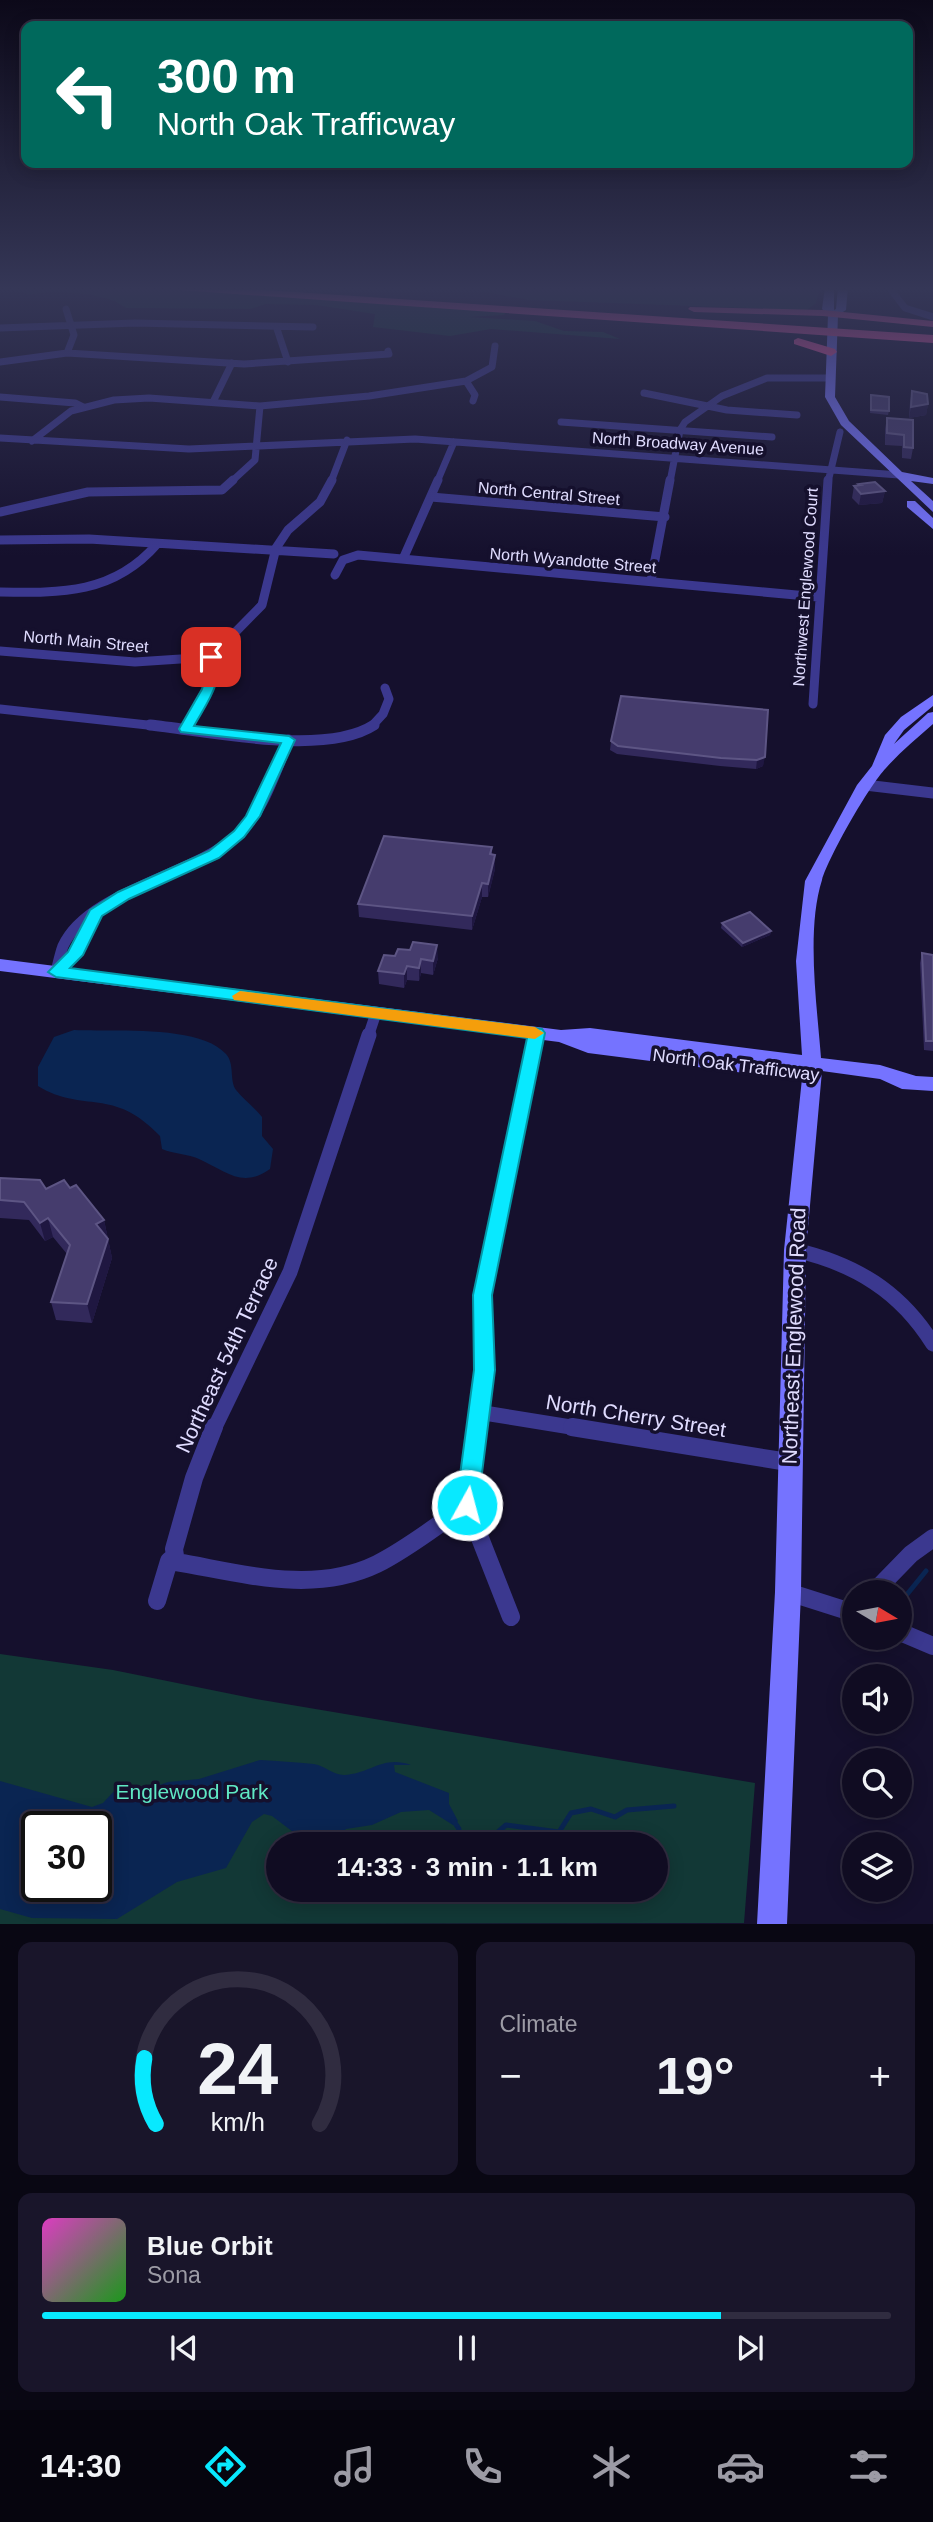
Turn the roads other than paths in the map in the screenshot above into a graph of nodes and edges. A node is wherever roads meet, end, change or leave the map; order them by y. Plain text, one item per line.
1 (225, 377) edge
2 (474, 377) edge
3 (781, 377) edge
4 (805, 377) edge
5 (830, 378) joint
6 (466, 381) junction
7 (644, 393) dead end
8 (0, 397) edge
9 (830, 397) junction
10 (472, 401) dead end
11 (213, 402) junction
12 (260, 405) junction
13 (708, 406) junction
14 (83, 407) junction
15 (797, 415) dead end
16 (561, 422) dead end
17 (680, 430) junction
18 (840, 432) junction
19 (772, 437) dead end
20 (0, 438) edge
21 (346, 440) junction
22 (33, 441) junction
23 (454, 442) junction
24 (258, 446) junction
25 (675, 459) junction
26 (828, 471) junction
27 (882, 474) junction
28 (899, 475) junction
29 (933, 480) edge
30 (916, 492) junction
31 (431, 497) junction
32 (933, 508) edge
33 (0, 512) edge
34 (665, 517) junction
35 (933, 525) edge
36 (0, 540) edge
37 (157, 544) junction
38 (276, 548) junction
39 (334, 554) dead end
40 (403, 559) junction
41 (335, 575) dead end
42 (652, 581) junction
43 (0, 592) edge
44 (818, 597) junction
45 (0, 651) edge
46 (211, 657) junction
47 (385, 688) dead end
48 (933, 699) edge
49 (813, 704) dead end
50 (0, 709) edge
51 (933, 716) edge
52 (185, 729) junction
53 (289, 740) junction
54 (878, 766) junction
55 (865, 785) junction
56 (933, 793) edge
57 (0, 965) edge
58 (56, 972) junction
59 (376, 1013) junction
60 (537, 1033) junction
61 (812, 1069) junction
62 (933, 1084) edge
63 (796, 1250) junction
64 (933, 1344) edge
65 (478, 1412) junction
66 (789, 1462) junction
67 (467, 1505) junction
68 (933, 1538) edge
69 (175, 1556) junction
70 (886, 1580) edge
71 (788, 1591) junction
72 (157, 1601) dead end
73 (842, 1609) edge
74 (510, 1617) dead end
75 (912, 1637) edge
76 (933, 1646) edge
77 (772, 1923) edge

1 - 11 street
2 - 6 street
3 - 13 street
4 - 5 street
5 - 9 main road
6 - 10 street
6 - 12 street
7 - 13 street
8 - 14 street
9 - 18 main road
9 - 28 main road
11 - 12 street
11 - 14 street
12 - 24 street
13 - 15 street
13 - 17 street
14 - 22 street
16 - 17 street
17 - 19 street
17 - 25 street
18 - 26 street, Northwest Englewood Court
18 - 27 main road
20 - 22 street, North Broadway Avenue
21 - 23 street, North Broadway Avenue
21 - 24 street, North Broadway Avenue
21 - 38 street
22 - 24 street, North Broadway Avenue
23 - 25 street, North Broadway Avenue
23 - 31 street
24 - 33 street
25 - 26 street, North Broadway Avenue
25 - 34 street
26 - 27 street, North Broadway Avenue
26 - 44 street, Northwest Englewood Court
27 - 28 street, North Broadway Avenue
27 - 35 main road
28 - 29 main road, North Broadway Avenue
28 - 30 main road
29 - 30 main road
30 - 32 main road
31 - 34 street, North Central Street
31 - 40 street
34 - 42 street
36 - 37 street
37 - 38 street
37 - 43 street
38 - 39 street
38 - 46 street
40 - 41 street, North Wyandotte Street
40 - 42 street, North Wyandotte Street
42 - 44 street, North Wyandotte Street
44 - 49 street, Northwest Englewood Court
45 - 46 street, North Main Street
46 - 52 street
47 - 53 street
48 - 54 main road, Northeast Englewood Road
50 - 52 street
51 - 54 main road, Northeast Englewood Road
52 - 53 street
53 - 58 street
54 - 55 main road, Northeast Englewood Road
55 - 56 street
55 - 61 main road, Northeast Englewood Road
57 - 58 main road, North Oak Trafficway
58 - 59 main road, North Oak Trafficway
59 - 60 main road, North Oak Trafficway
59 - 69 street, Northeast 54th Terrace
60 - 61 main road, North Oak Trafficway
60 - 65 street
61 - 62 main road, North Oak Trafficway
61 - 63 main road, Northeast Englewood Road
63 - 64 street
63 - 66 main road, Northeast Englewood Road
65 - 66 street, North Cherry Street
65 - 67 street
66 - 71 main road, Northeast Englewood Road
67 - 69 street
67 - 74 street
68 - 70 street
69 - 72 street, Northeast 54th Terrace
71 - 73 street
71 - 77 main road, Northeast Englewood Road
75 - 76 street

